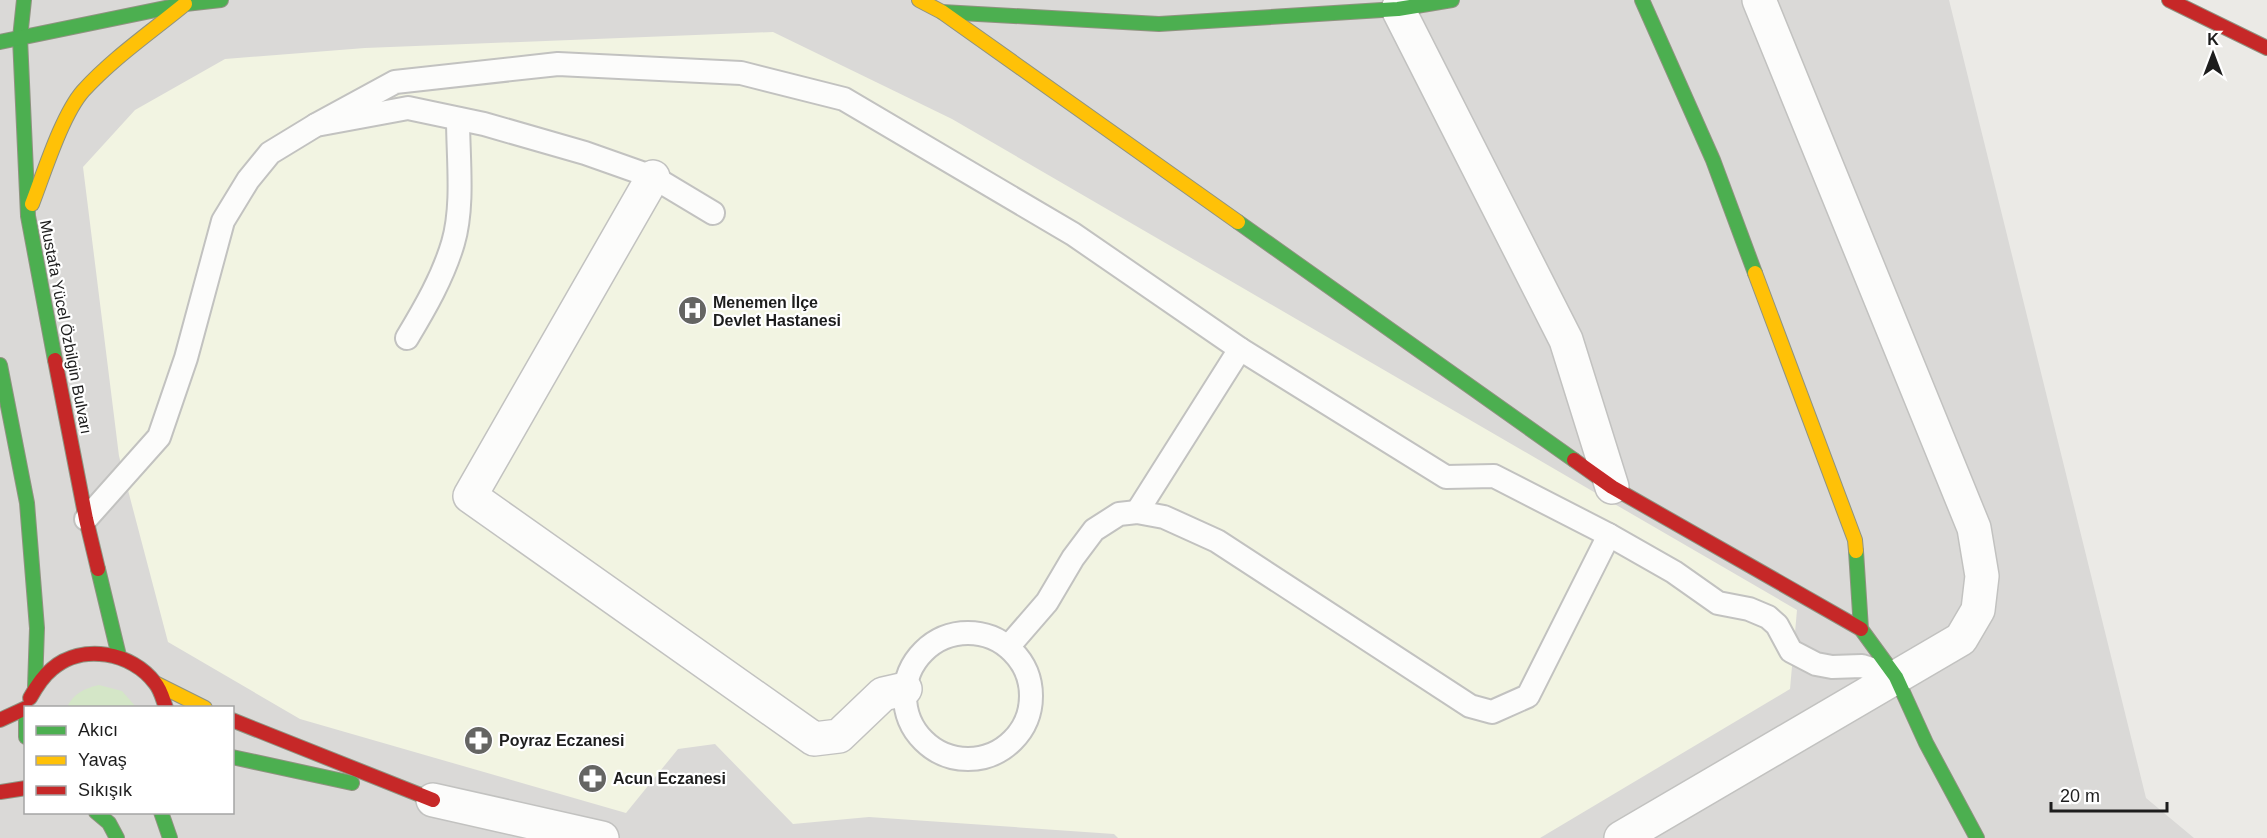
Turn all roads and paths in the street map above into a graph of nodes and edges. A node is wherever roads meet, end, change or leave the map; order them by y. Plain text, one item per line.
1 (24, 0) edge
2 (221, 0) edge
3 (919, 0) edge
4 (1452, 0) edge
5 (1642, 0) edge
6 (1759, 0) edge
7 (2169, 0) edge
8 (185, 4) junction
9 (1398, 9) junction
10 (942, 12) junction
11 (21, 38) junction
12 (0, 42) edge
13 (2267, 48) edge
14 (458, 119) junction
15 (316, 125) junction
16 (653, 177) junction
17 (713, 213) dead end
18 (27, 216) junction
19 (407, 338) dead end
20 (1240, 349) junction
21 (0, 365) edge
22 (1612, 487) junction
23 (1137, 512) junction
24 (86, 519) junction
25 (1609, 535) junction
26 (1861, 629) junction
27 (1008, 647) junction
28 (119, 656) junction
29 (1896, 677) junction
30 (157, 684) junction
31 (34, 687) junction
32 (905, 688) junction
33 (27, 706) edge
34 (165, 706) edge
35 (202, 706) edge
36 (24, 709) edge
37 (0, 720) edge
38 (234, 721) edge
39 (234, 757) edge
40 (24, 789) edge
41 (0, 792) edge
42 (433, 800) junction
43 (97, 814) edge
44 (161, 814) edge
45 (117, 838) edge
46 (170, 838) edge
47 (602, 838) edge
48 (1621, 838) edge
49 (1977, 838) edge

1 - 11 main road, Mustafa Yücel Özbilgin Bulvarı
2 - 8 main road
3 - 10 main road
4 - 9 main road
5 - 26 main road
6 - 29 street
7 - 13 main road
8 - 11 main road
8 - 18 main road
9 - 10 main road
9 - 22 street
10 - 22 main road
11 - 12 main road
11 - 18 main road, Mustafa Yücel Özbilgin Bulvarı
14 - 15 lane
14 - 16 lane
14 - 19 lane
15 - 20 lane
15 - 24 lane
16 - 17 lane
16 - 32 street
18 - 24 main road, Mustafa Yücel Özbilgin Bulvarı
20 - 23 lane
20 - 25 lane
21 - 31 main road
22 - 26 main road
23 - 25 lane
23 - 27 lane
24 - 28 main road, Mustafa Yücel Özbilgin Bulvarı
25 - 29 lane
26 - 29 main road
27 - 32 lane
27 - 32 lane
28 - 30 main road
28 - 31 main road
29 - 48 street
29 - 49 main road
30 - 34 main road
30 - 35 main road
31 - 33 main road
36 - 37 main road
38 - 42 main road
39 - 42 main road
40 - 41 main road
42 - 47 street
43 - 45 main road
44 - 46 main road

